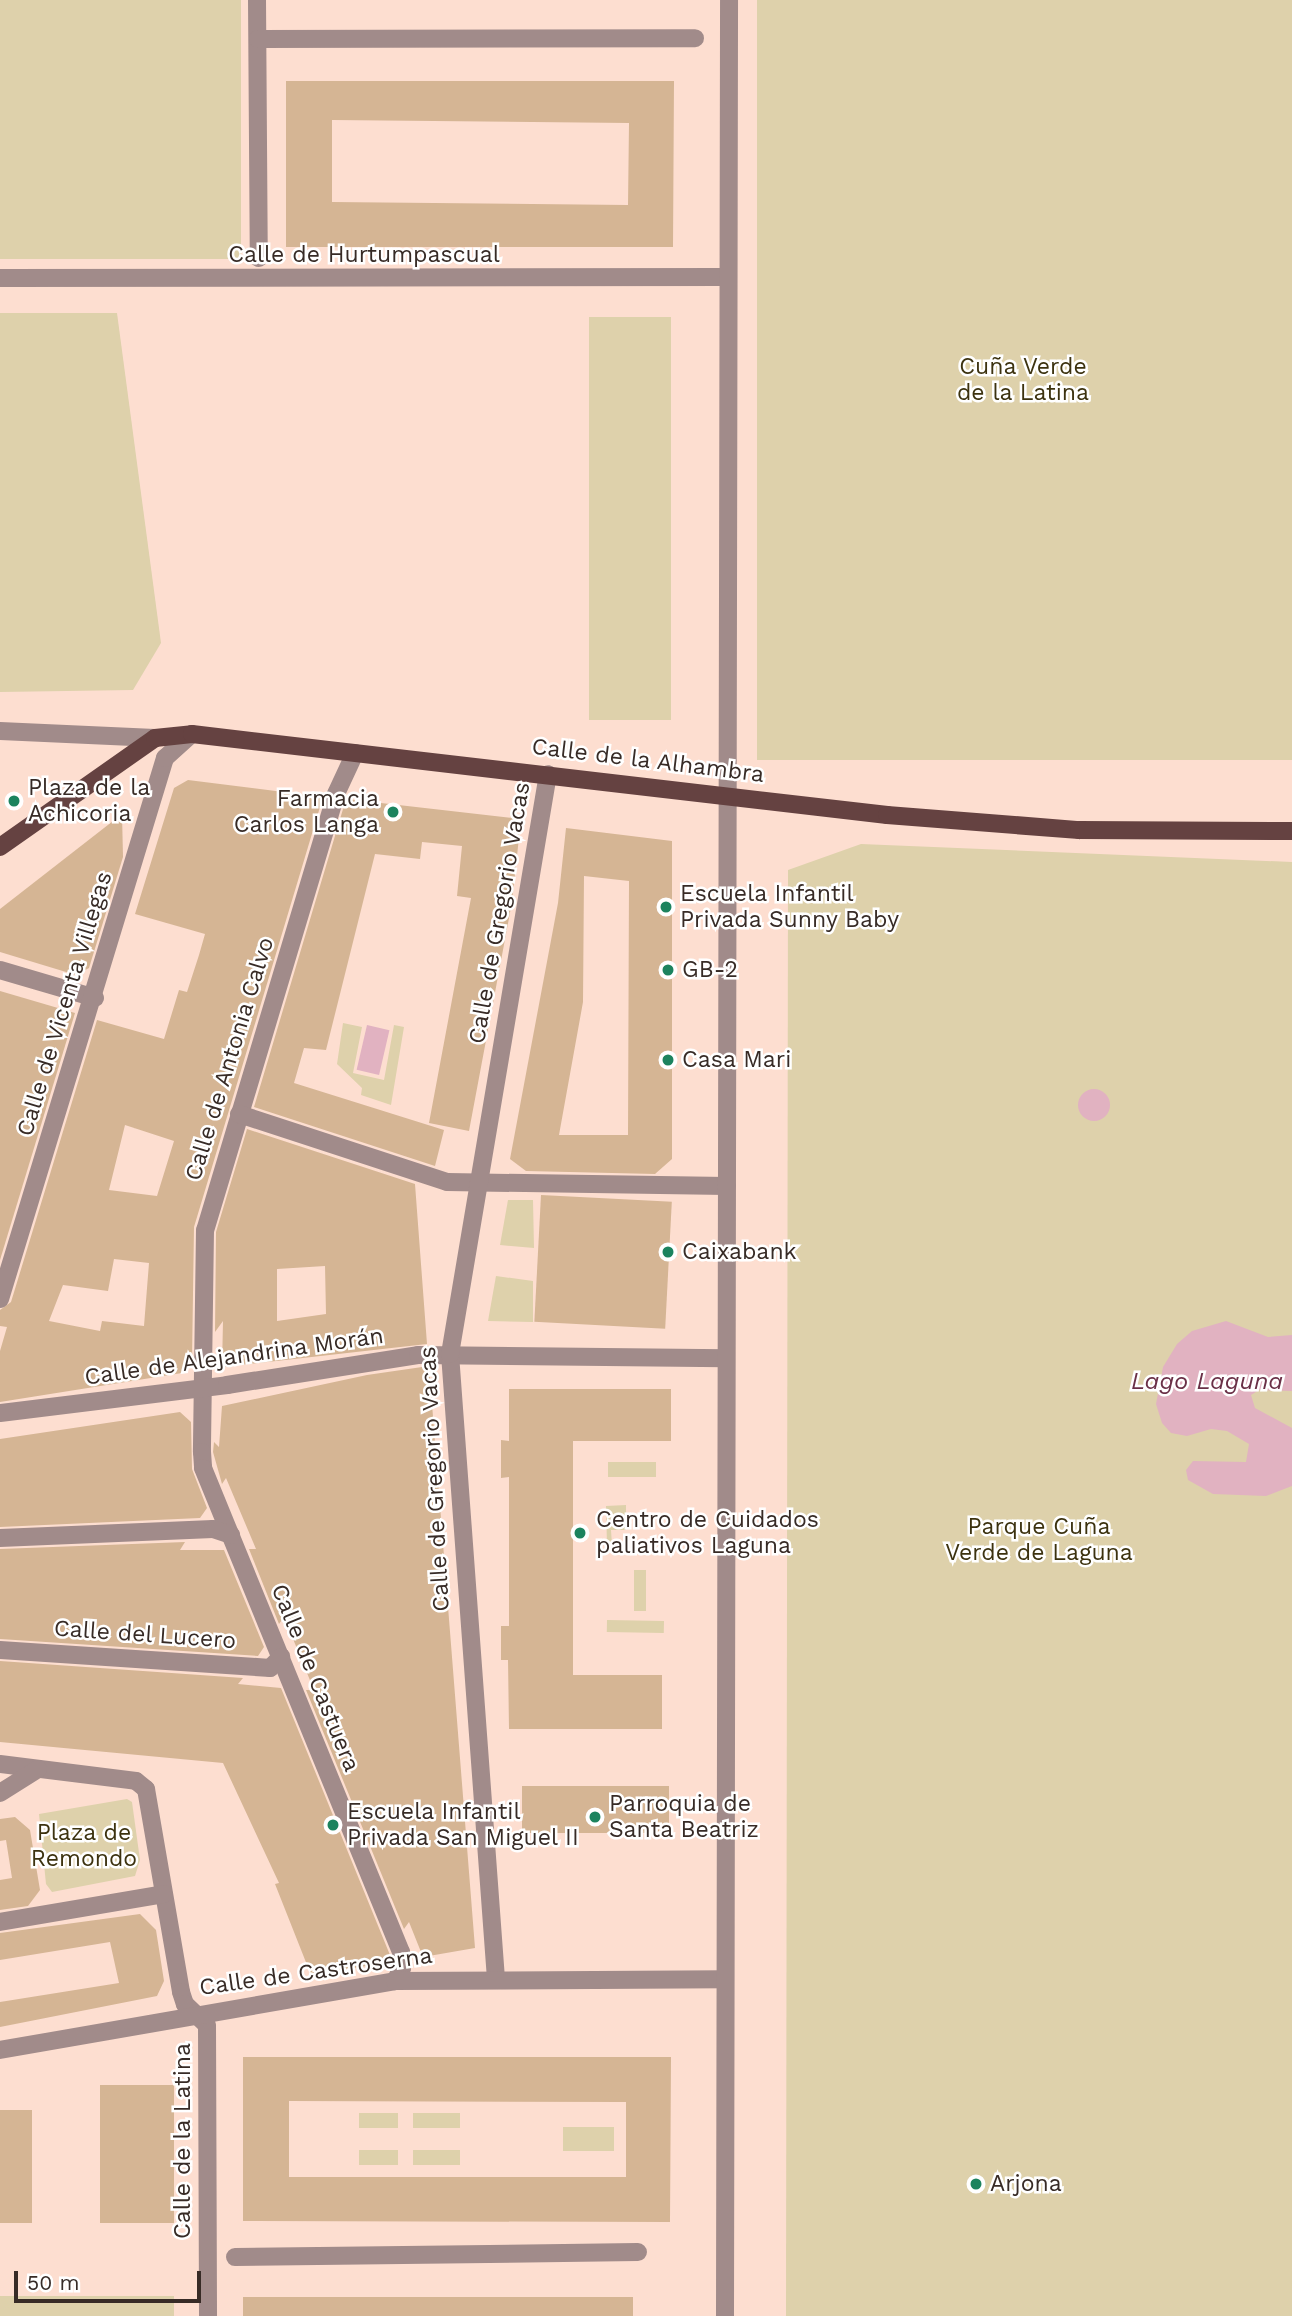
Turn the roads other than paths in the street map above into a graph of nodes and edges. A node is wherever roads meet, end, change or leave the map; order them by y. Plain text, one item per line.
1 (257, 0) edge
2 (729, 0) edge
3 (695, 38) dead end
4 (258, 39) junction
5 (259, 258) dead end
6 (728, 277) junction
7 (0, 278) edge
8 (0, 732) edge
9 (192, 734) junction
10 (155, 738) junction
11 (355, 753) junction
12 (548, 774) junction
13 (728, 794) junction
14 (1292, 831) edge
15 (0, 847) edge
16 (0, 970) edge
17 (95, 998) junction
18 (239, 1114) junction
19 (477, 1186) junction
20 (727, 1186) junction
21 (0, 1299) edge
22 (450, 1354) junction
23 (726, 1358) junction
24 (203, 1388) junction
25 (0, 1413) edge
26 (231, 1535) junction
27 (0, 1538) edge
28 (0, 1650) edge
29 (281, 1657) junction
30 (0, 1764) edge
31 (38, 1769) junction
32 (0, 1793) edge
33 (164, 1894) junction
34 (0, 1922) edge
35 (496, 1979) junction
36 (725, 1979) junction
37 (395, 1981) junction
38 (195, 2013) junction
39 (0, 2050) edge
40 (638, 2252) dead end
41 (235, 2257) dead end
42 (208, 2316) edge
43 (725, 2316) edge

1 - 4 street
2 - 6 street
3 - 4 street
4 - 5 street
6 - 7 street, Calle de Hurtumpascual
6 - 13 street
8 - 10 street, Calle de la Alhambra
9 - 10 main road, Calle de la Alhambra
9 - 11 main road, Calle de la Alhambra
9 - 17 street, Calle de Vicenta Villegas
10 - 15 main road
11 - 12 main road, Calle de la Alhambra
11 - 18 street, Calle de Antonia Calvo
12 - 13 main road, Calle de la Alhambra
12 - 19 street, Calle de Gregorio Vacas
13 - 14 main road, Calle de la Alhambra
13 - 20 street
16 - 17 street
17 - 21 street, Calle de Vicenta Villegas
18 - 19 street
18 - 24 street, Calle de Antonia Calvo
19 - 20 street
19 - 22 street, Calle de Gregorio Vacas
20 - 23 street
22 - 23 street, Calle de Alejandrina Morán
22 - 24 street, Calle de Alejandrina Morán
22 - 35 street, Calle de Gregorio Vacas
23 - 36 street
24 - 25 street, Calle de Alejandrina Morán
24 - 26 street, Calle de Castuera
26 - 27 street
26 - 29 street, Calle de Castuera
28 - 29 street, Calle del Lucero
29 - 37 street, Calle de Castuera
30 - 31 street
31 - 32 street
31 - 33 street
33 - 34 street
33 - 38 street
35 - 36 street, Calle de Castroserna
35 - 37 street, Calle de Castroserna
36 - 43 street
37 - 38 street, Calle de Castroserna
38 - 39 street, Calle de Castroserna
38 - 42 street, Calle de la Latina
40 - 41 street

